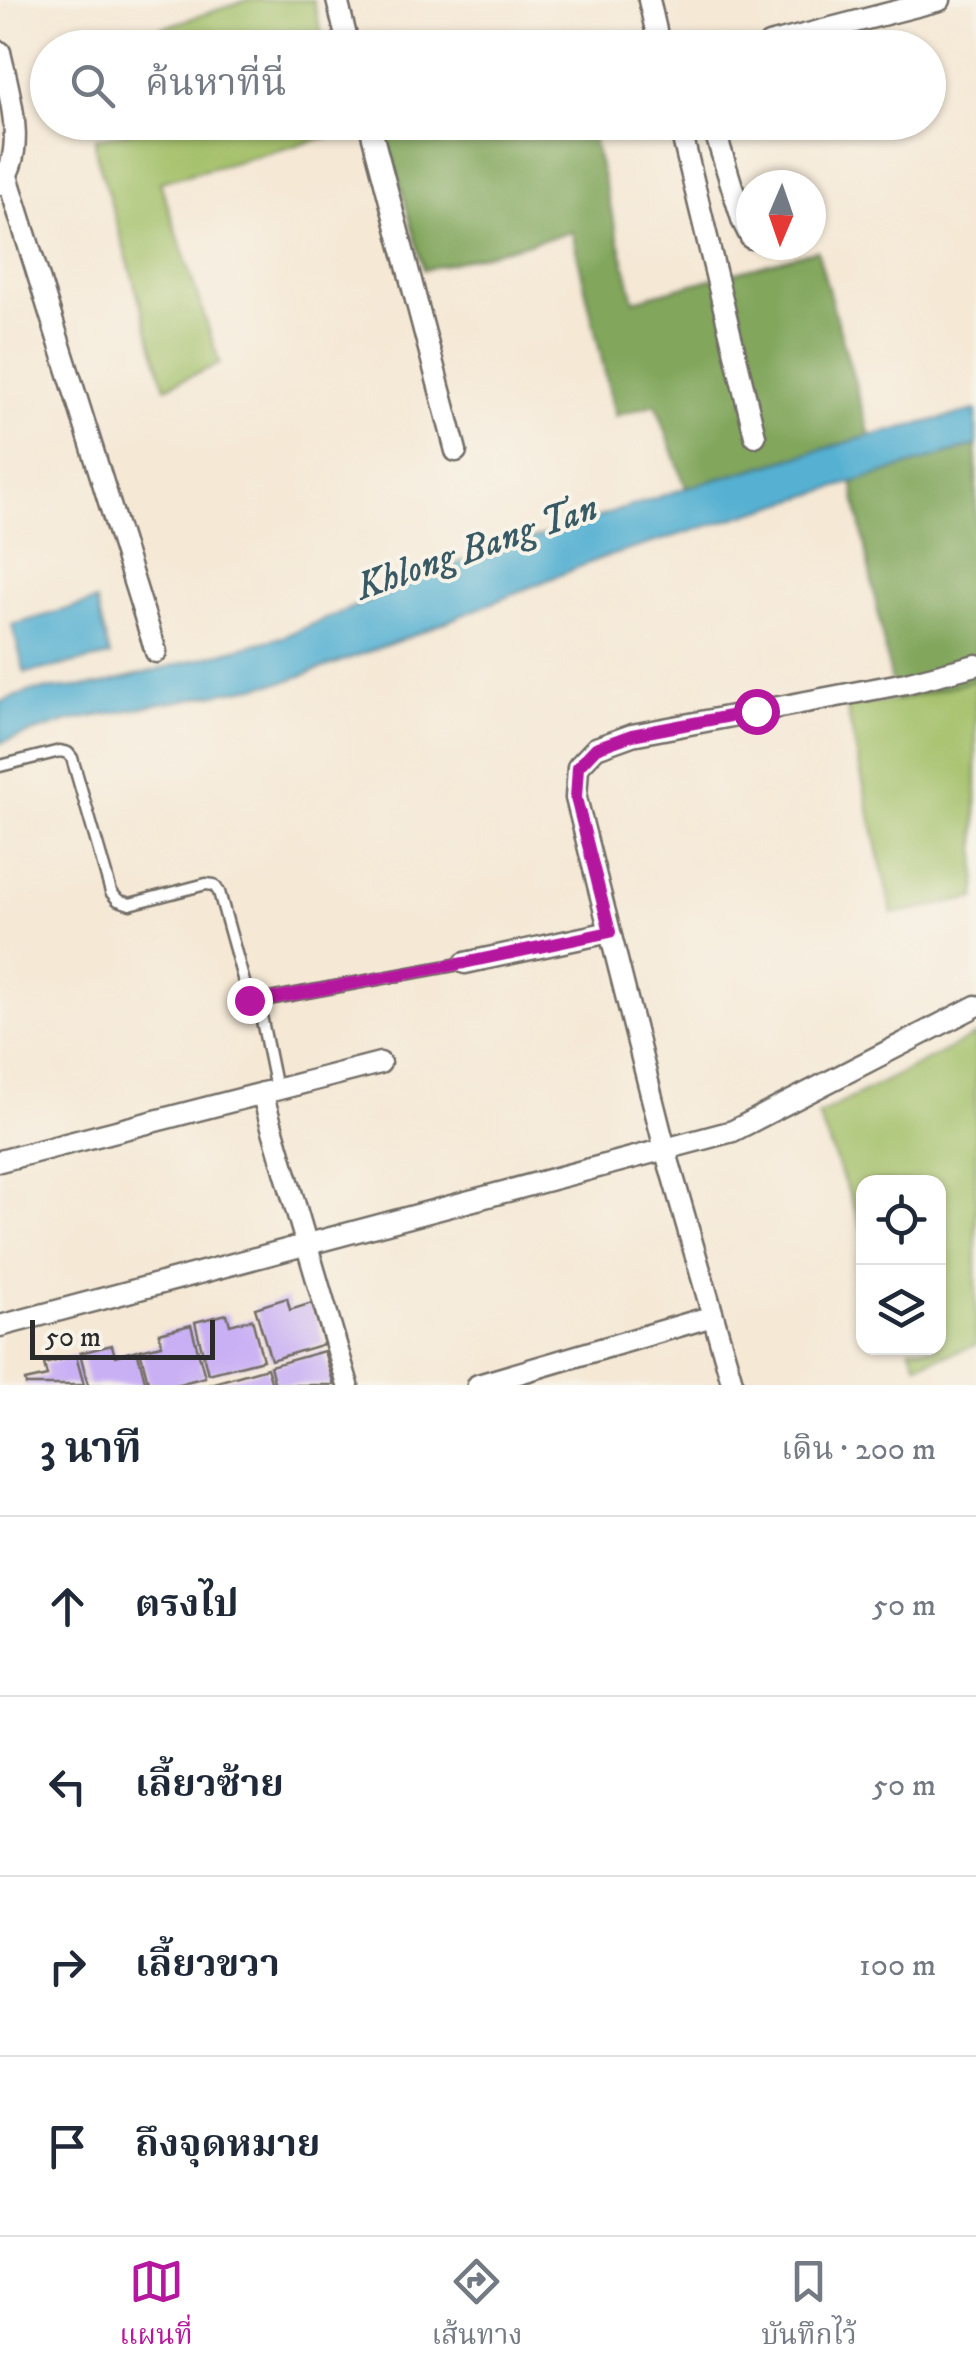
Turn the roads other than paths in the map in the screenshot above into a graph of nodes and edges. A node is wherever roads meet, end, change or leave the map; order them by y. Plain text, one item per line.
1 (337, 0) edge
2 (649, 0) edge
3 (940, 0) edge
4 (344, 30) edge
5 (656, 30) edge
6 (823, 30) edge
7 (0, 52) edge
8 (374, 140) edge
9 (682, 140) edge
10 (717, 140) edge
11 (4, 180) edge
12 (736, 202) edge
13 (755, 436) dead end
14 (456, 451) dead end
15 (156, 652) dead end
16 (976, 665) edge
17 (0, 766) edge
18 (610, 932) junction
19 (464, 963) joint
20 (258, 1001) junction
21 (976, 1006) edge
22 (380, 1062) dead end
23 (269, 1091) junction
24 (665, 1149) junction
25 (0, 1161) edge
26 (307, 1244) junction
27 (713, 1316) junction
28 (0, 1326) edge
29 (348, 1385) edge
30 (478, 1385) edge
31 (733, 1385) edge

1 - 4 street
2 - 5 street
3 - 6 street
7 - 11 street
8 - 14 street
9 - 13 street
10 - 12 street
11 - 15 street
16 - 18 street
17 - 20 lane
18 - 19 street
18 - 24 street
19 - 20 lane
20 - 23 lane
21 - 24 street
22 - 23 street
23 - 25 street
23 - 26 street
24 - 26 street
24 - 27 street
26 - 28 street
26 - 29 street
27 - 30 street
27 - 31 street

